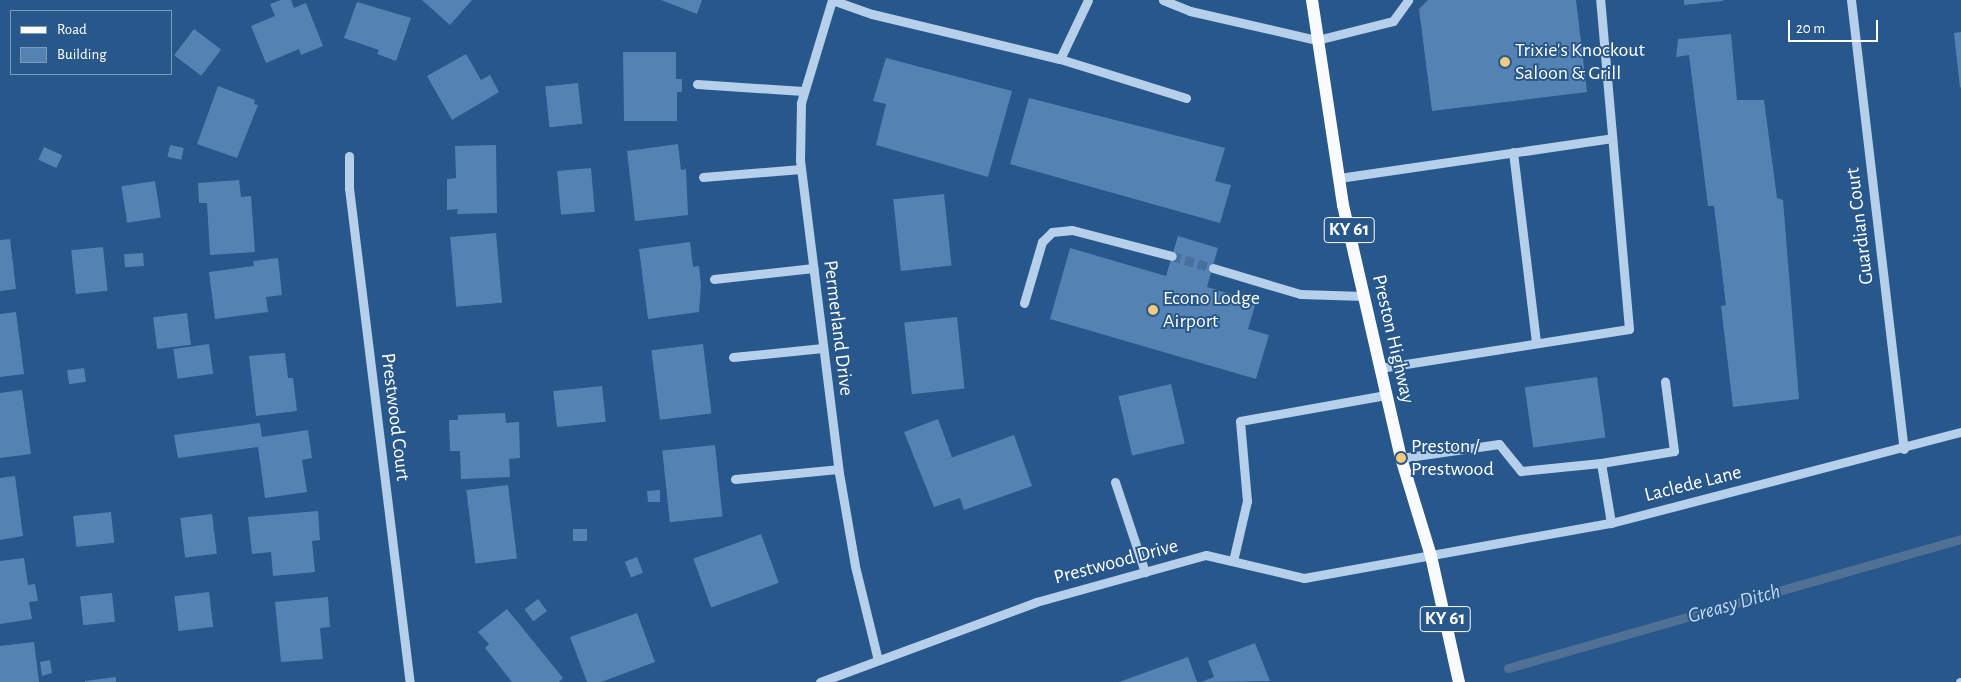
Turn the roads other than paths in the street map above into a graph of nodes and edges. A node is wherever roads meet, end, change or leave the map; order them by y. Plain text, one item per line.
1 (832, 0) edge
2 (1088, 0) edge
3 (1163, 0) edge
4 (1312, 0) edge
5 (1408, 0) edge
6 (1600, 0) edge
7 (1850, 0) edge
8 (1317, 40) junction
9 (1060, 59) junction
10 (696, 84) dead end
11 (804, 91) junction
12 (1186, 98) dead end
13 (1612, 138) junction
14 (1513, 152) junction
15 (349, 156) dead end
16 (801, 169) junction
17 (703, 177) dead end
18 (1339, 178) junction
19 (1172, 256) tunnel mouth
20 (813, 268) junction
21 (1213, 268) tunnel mouth
22 (714, 280) dead end
23 (1364, 296) junction
24 (1024, 304) dead end
25 (1536, 344) junction
26 (823, 348) junction
27 (732, 357) dead end
28 (1380, 368) junction
29 (1665, 382) dead end
30 (1386, 395) junction
31 (1961, 432) edge
32 (1904, 449) junction
33 (1401, 458) junction
34 (1601, 463) junction
35 (838, 469) junction
36 (735, 480) dead end
37 (1115, 482) dead end
38 (1611, 523) junction
39 (1431, 556) junction
40 (1233, 561) junction
41 (1145, 572) junction
42 (878, 660) junction
43 (410, 682) edge
44 (820, 682) edge
45 (1459, 682) edge

1 - 9 street
1 - 11 street, Permerland Drive
2 - 9 street
3 - 8 street
4 - 8 main road, Preston Highway / KY 61
5 - 8 street
6 - 13 street
7 - 32 street, Guardian Court
8 - 18 main road, Preston Highway / KY 61
9 - 12 street
10 - 11 street
11 - 16 street, Permerland Drive
13 - 14 street
13 - 25 street
14 - 18 street
14 - 25 street
15 - 43 street, Prestwood Court
16 - 17 street
16 - 20 street, Permerland Drive
18 - 23 main road, Preston Highway / KY 61
19 - 24 street
20 - 22 street
20 - 26 street, Permerland Drive
21 - 23 street
23 - 28 main road, Preston Highway / KY 61
25 - 28 street
26 - 27 street
26 - 35 street, Permerland Drive
28 - 30 main road, Preston Highway / KY 61
29 - 34 street
30 - 33 main road, Preston Highway / KY 61
30 - 40 street
31 - 32 street, Laclede Lane
32 - 38 street, Laclede Lane
33 - 34 street
33 - 39 main road, Preston Highway / KY 61
34 - 38 street
35 - 36 street
35 - 42 street, Permerland Drive
37 - 41 street
38 - 39 street, Laclede Lane
39 - 40 street, Prestwood Drive
39 - 45 main road, Preston Highway / KY 61
40 - 41 street, Prestwood Drive
41 - 42 street, Prestwood Drive
42 - 44 street, Prestwood Drive

